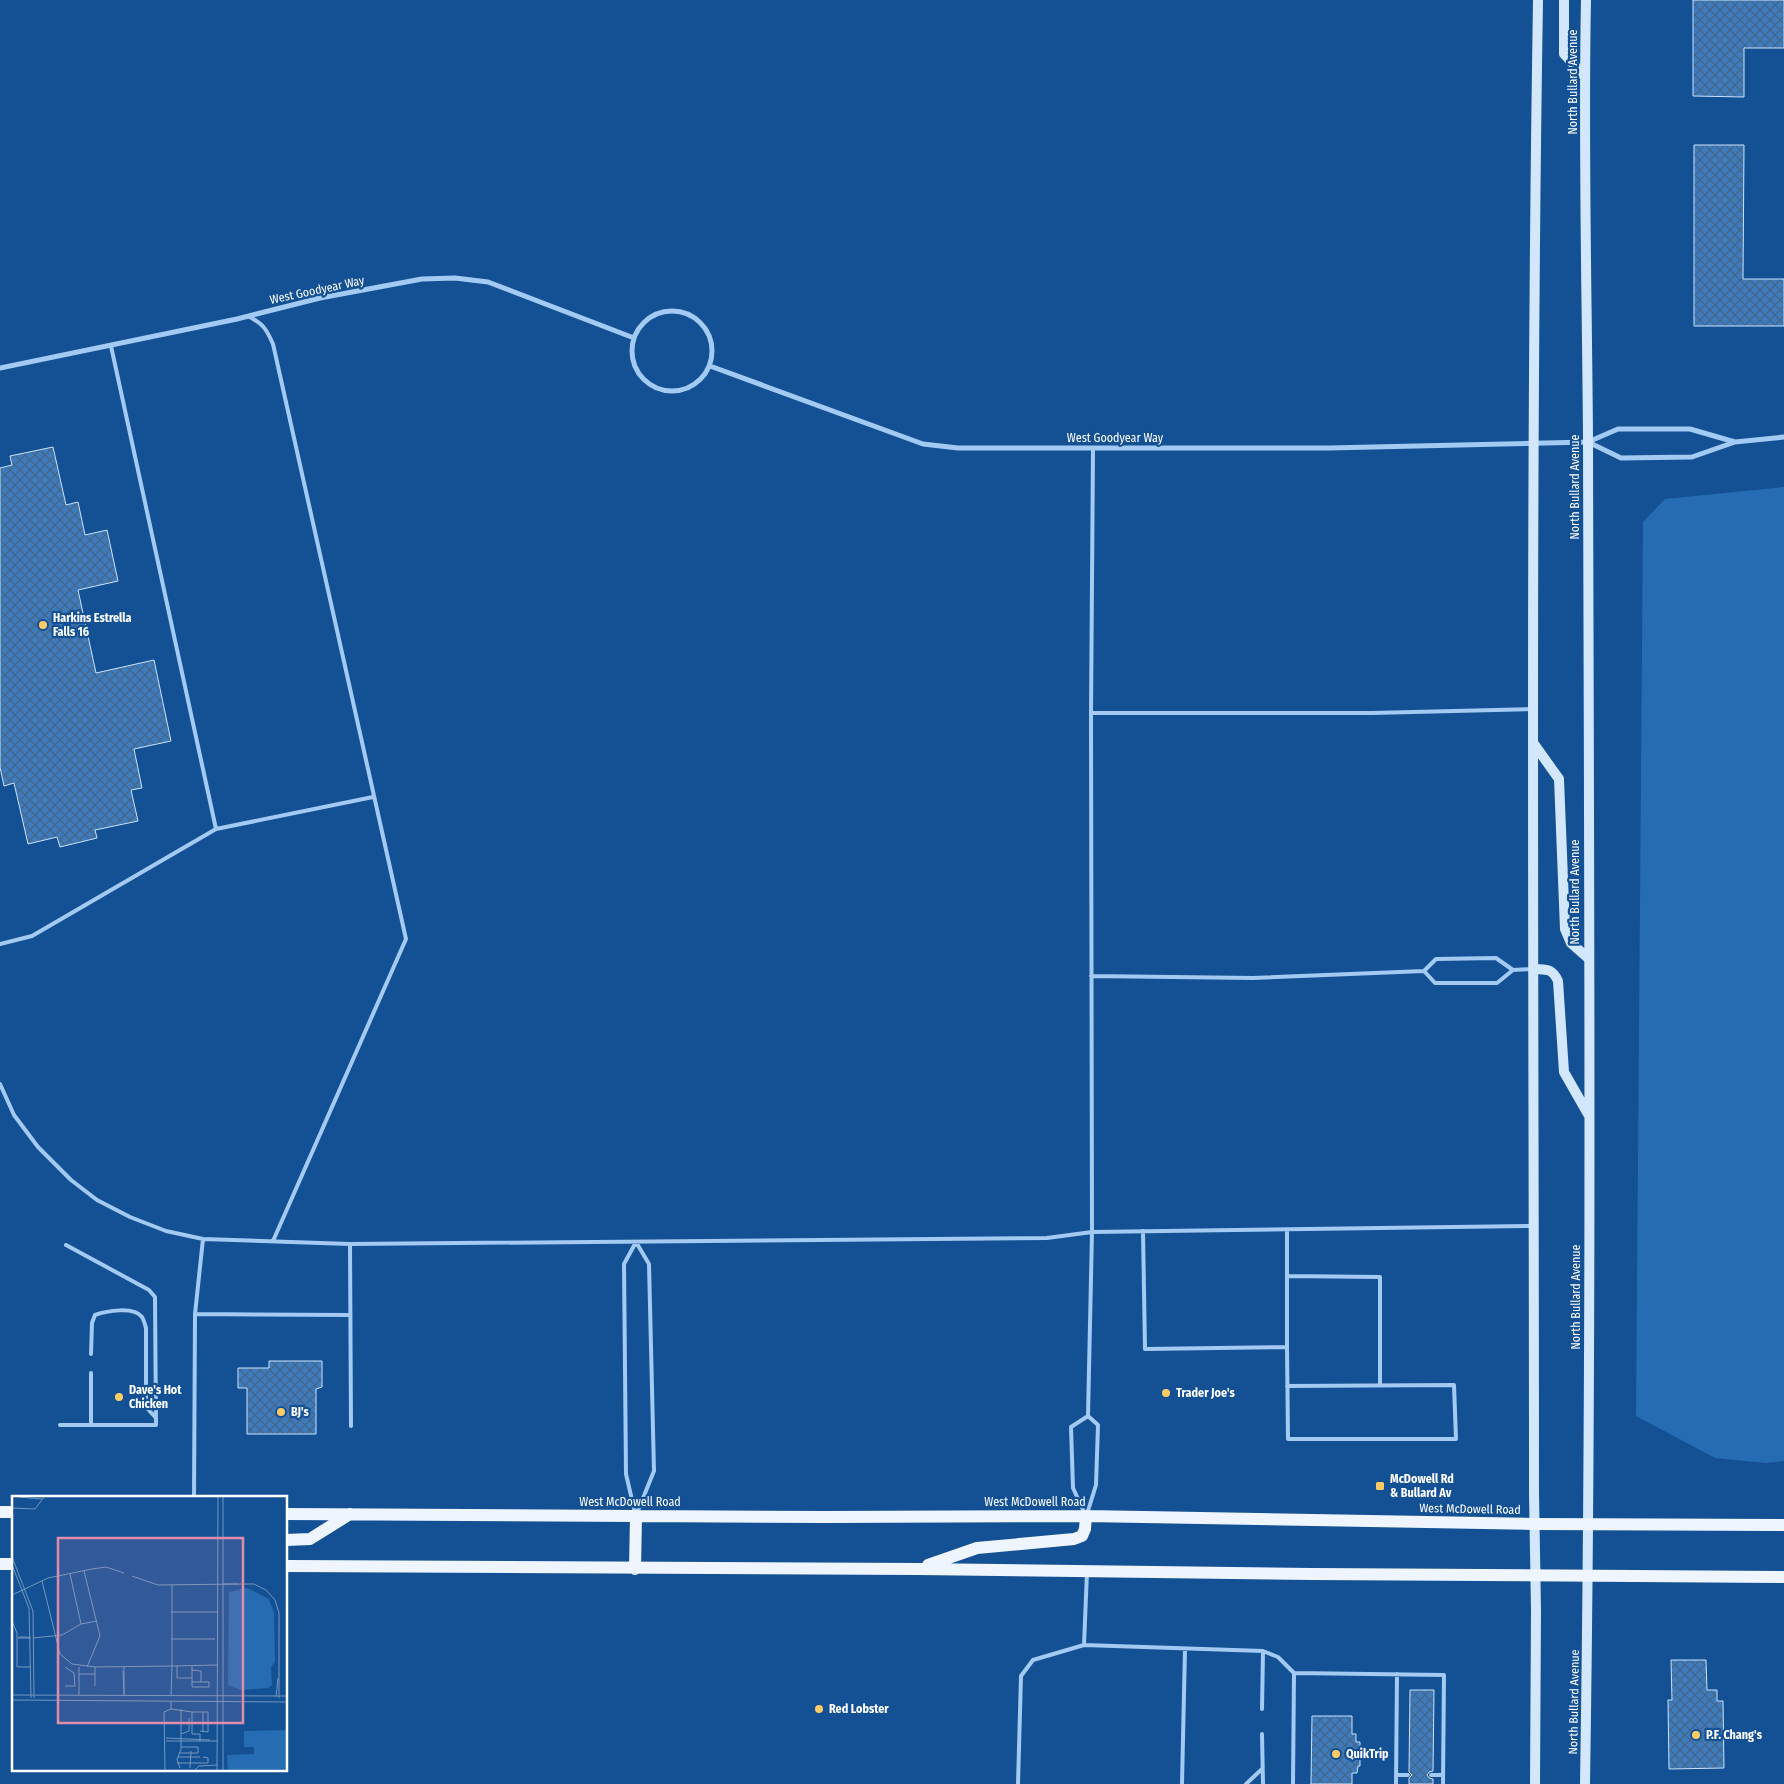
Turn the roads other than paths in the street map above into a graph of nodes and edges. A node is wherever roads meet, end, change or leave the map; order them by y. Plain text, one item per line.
1 (1538, 0) edge
2 (1564, 0) edge
3 (1586, 0) edge
4 (1584, 77) junction
5 (248, 316) junction
6 (634, 338) junction
7 (111, 346) junction
8 (710, 366) junction
9 (0, 368) edge
10 (1784, 437) edge
11 (1588, 442) junction
12 (1735, 442) junction
13 (1534, 443) junction
14 (1093, 448) junction
15 (1534, 709) junction
16 (1091, 713) junction
17 (1534, 744) junction
18 (373, 797) junction
19 (216, 829) junction
20 (0, 944) edge
21 (1588, 958) junction
22 (1534, 969) junction
23 (1513, 970) junction
24 (1424, 971) junction
25 (1091, 976) junction
26 (0, 1084) edge
27 (1588, 1114) junction
28 (1534, 1226) junction
29 (1288, 1230) junction
30 (1143, 1231) junction
31 (1092, 1232) junction
32 (203, 1239) junction
33 (273, 1241) junction
34 (636, 1242) junction
35 (66, 1244) dead end
36 (350, 1244) junction
37 (1288, 1276) junction
38 (195, 1314) junction
39 (350, 1315) junction
40 (1287, 1347) junction
41 (91, 1354) dead end
42 (91, 1373) dead end
43 (1380, 1385) junction
44 (1288, 1386) junction
45 (1088, 1416) junction
46 (156, 1418) junction
47 (60, 1425) dead end
48 (91, 1425) junction
49 (352, 1426) dead end
50 (194, 1496) edge
51 (288, 1514) edge
52 (350, 1514) junction
53 (636, 1516) junction
54 (1086, 1516) junction
55 (1535, 1524) junction
56 (1588, 1524) junction
57 (1784, 1525) edge
58 (288, 1540) edge
59 (288, 1566) edge
60 (635, 1569) junction
61 (918, 1569) junction
62 (1087, 1570) junction
63 (1536, 1575) junction
64 (1588, 1576) junction
65 (1784, 1577) edge
66 (1084, 1646) junction
67 (1185, 1649) junction
68 (1263, 1651) junction
69 (1294, 1672) junction
70 (1397, 1674) junction
71 (1262, 1709) dead end
72 (1262, 1734) dead end
73 (1263, 1768) junction
74 (1396, 1775) junction
75 (1408, 1775) dead end
76 (1431, 1775) dead end
77 (1443, 1775) junction
78 (1018, 1784) edge
79 (1182, 1784) edge
80 (1246, 1784) edge
81 (1263, 1784) edge
82 (1293, 1784) edge
83 (1396, 1784) edge
84 (1443, 1784) edge
85 (1535, 1784) edge
86 (1585, 1784) edge

1 - 13 main road
2 - 4 main road
3 - 4 main road, North Bullard Avenue
4 - 11 main road, North Bullard Avenue
5 - 6 street, West Goodyear Way
5 - 7 street, West Goodyear Way
5 - 18 lane
6 - 8 street
6 - 8 street
7 - 9 street, West Goodyear Way
7 - 19 lane
8 - 14 street, West Goodyear Way
10 - 12 street
11 - 12 street
11 - 12 street
11 - 13 street, West Goodyear Way
11 - 21 main road, North Bullard Avenue
13 - 14 street, West Goodyear Way
13 - 15 main road
14 - 16 lane
15 - 16 lane
15 - 17 main road
16 - 25 lane
17 - 21 main road
17 - 22 main road
18 - 19 lane
18 - 33 lane
19 - 20 lane
21 - 27 main road, North Bullard Avenue
22 - 23 lane
22 - 27 main road
22 - 28 main road
23 - 24 lane
23 - 24 lane
24 - 25 lane
25 - 31 lane
26 - 32 lane
27 - 56 main road, North Bullard Avenue
28 - 29 lane
28 - 55 main road
29 - 30 lane
29 - 37 lane
30 - 31 lane
30 - 40 lane
31 - 34 lane
31 - 45 lane
32 - 33 lane
32 - 38 lane
33 - 36 lane
34 - 36 lane
34 - 53 lane
34 - 53 lane
35 - 46 lane
36 - 39 lane
37 - 40 lane
37 - 43 lane
38 - 39 lane
38 - 50 lane
39 - 49 lane
40 - 44 lane
41 - 46 lane
42 - 48 lane
43 - 44 lane
43 - 44 lane
45 - 54 lane
45 - 54 lane
46 - 48 lane
47 - 48 lane
51 - 52 main road, West McDowell Road
52 - 53 main road, West McDowell Road
52 - 58 main road
53 - 54 main road, West McDowell Road
53 - 60 main road
54 - 55 main road, West McDowell Road
54 - 61 main road
55 - 56 main road, West McDowell Road
55 - 63 main road
56 - 57 main road, West McDowell Road
56 - 64 main road, North Bullard Avenue
59 - 60 main road
60 - 61 main road
61 - 62 main road
62 - 63 main road
62 - 66 lane
63 - 64 main road
63 - 85 main road
64 - 65 main road
64 - 86 main road, North Bullard Avenue
66 - 67 lane
66 - 78 lane
67 - 68 lane
67 - 79 lane
68 - 69 lane
68 - 71 lane
69 - 70 lane
69 - 82 lane
70 - 74 lane
70 - 77 lane
72 - 73 lane
73 - 80 lane
73 - 81 lane
74 - 75 lane
74 - 83 lane
76 - 77 lane
77 - 84 lane

